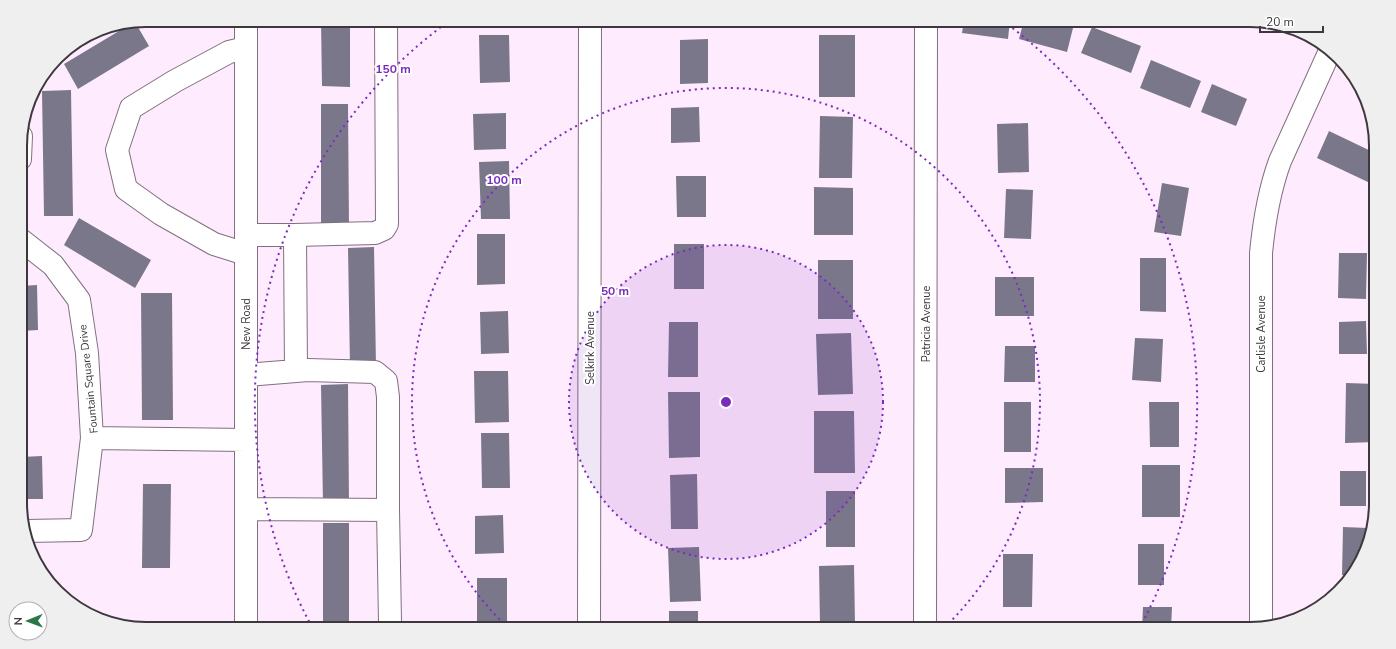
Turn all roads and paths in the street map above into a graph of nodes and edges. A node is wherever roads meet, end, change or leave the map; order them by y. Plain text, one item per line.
1 (246, 27) edge
2 (386, 27) edge
3 (590, 27) edge
4 (926, 27) edge
5 (246, 48) junction
6 (1327, 57) edge
7 (295, 235) junction
8 (246, 244) junction
9 (27, 245) edge
10 (296, 371) junction
11 (246, 375) junction
12 (92, 438) junction
13 (246, 440) junction
14 (246, 509) junction
15 (388, 510) junction
16 (30, 531) edge
17 (246, 622) edge
18 (390, 622) dead end
19 (589, 622) edge
20 (925, 622) edge
21 (1261, 622) edge

1 - 5 street, New Road
2 - 7 street
3 - 19 street, Selkirk Avenue
4 - 20 street, Patricia Avenue
5 - 8 street, New Road
5 - 8 street
6 - 21 street, Carlisle Avenue
7 - 8 street
7 - 10 street
8 - 11 street, New Road
9 - 12 street, Fountain Square Drive
10 - 11 street
10 - 15 street
11 - 13 street, New Road
12 - 13 street, Fountain Square Drive
12 - 16 street
13 - 14 street, New Road
14 - 15 street
14 - 17 street, New Road
15 - 18 street

